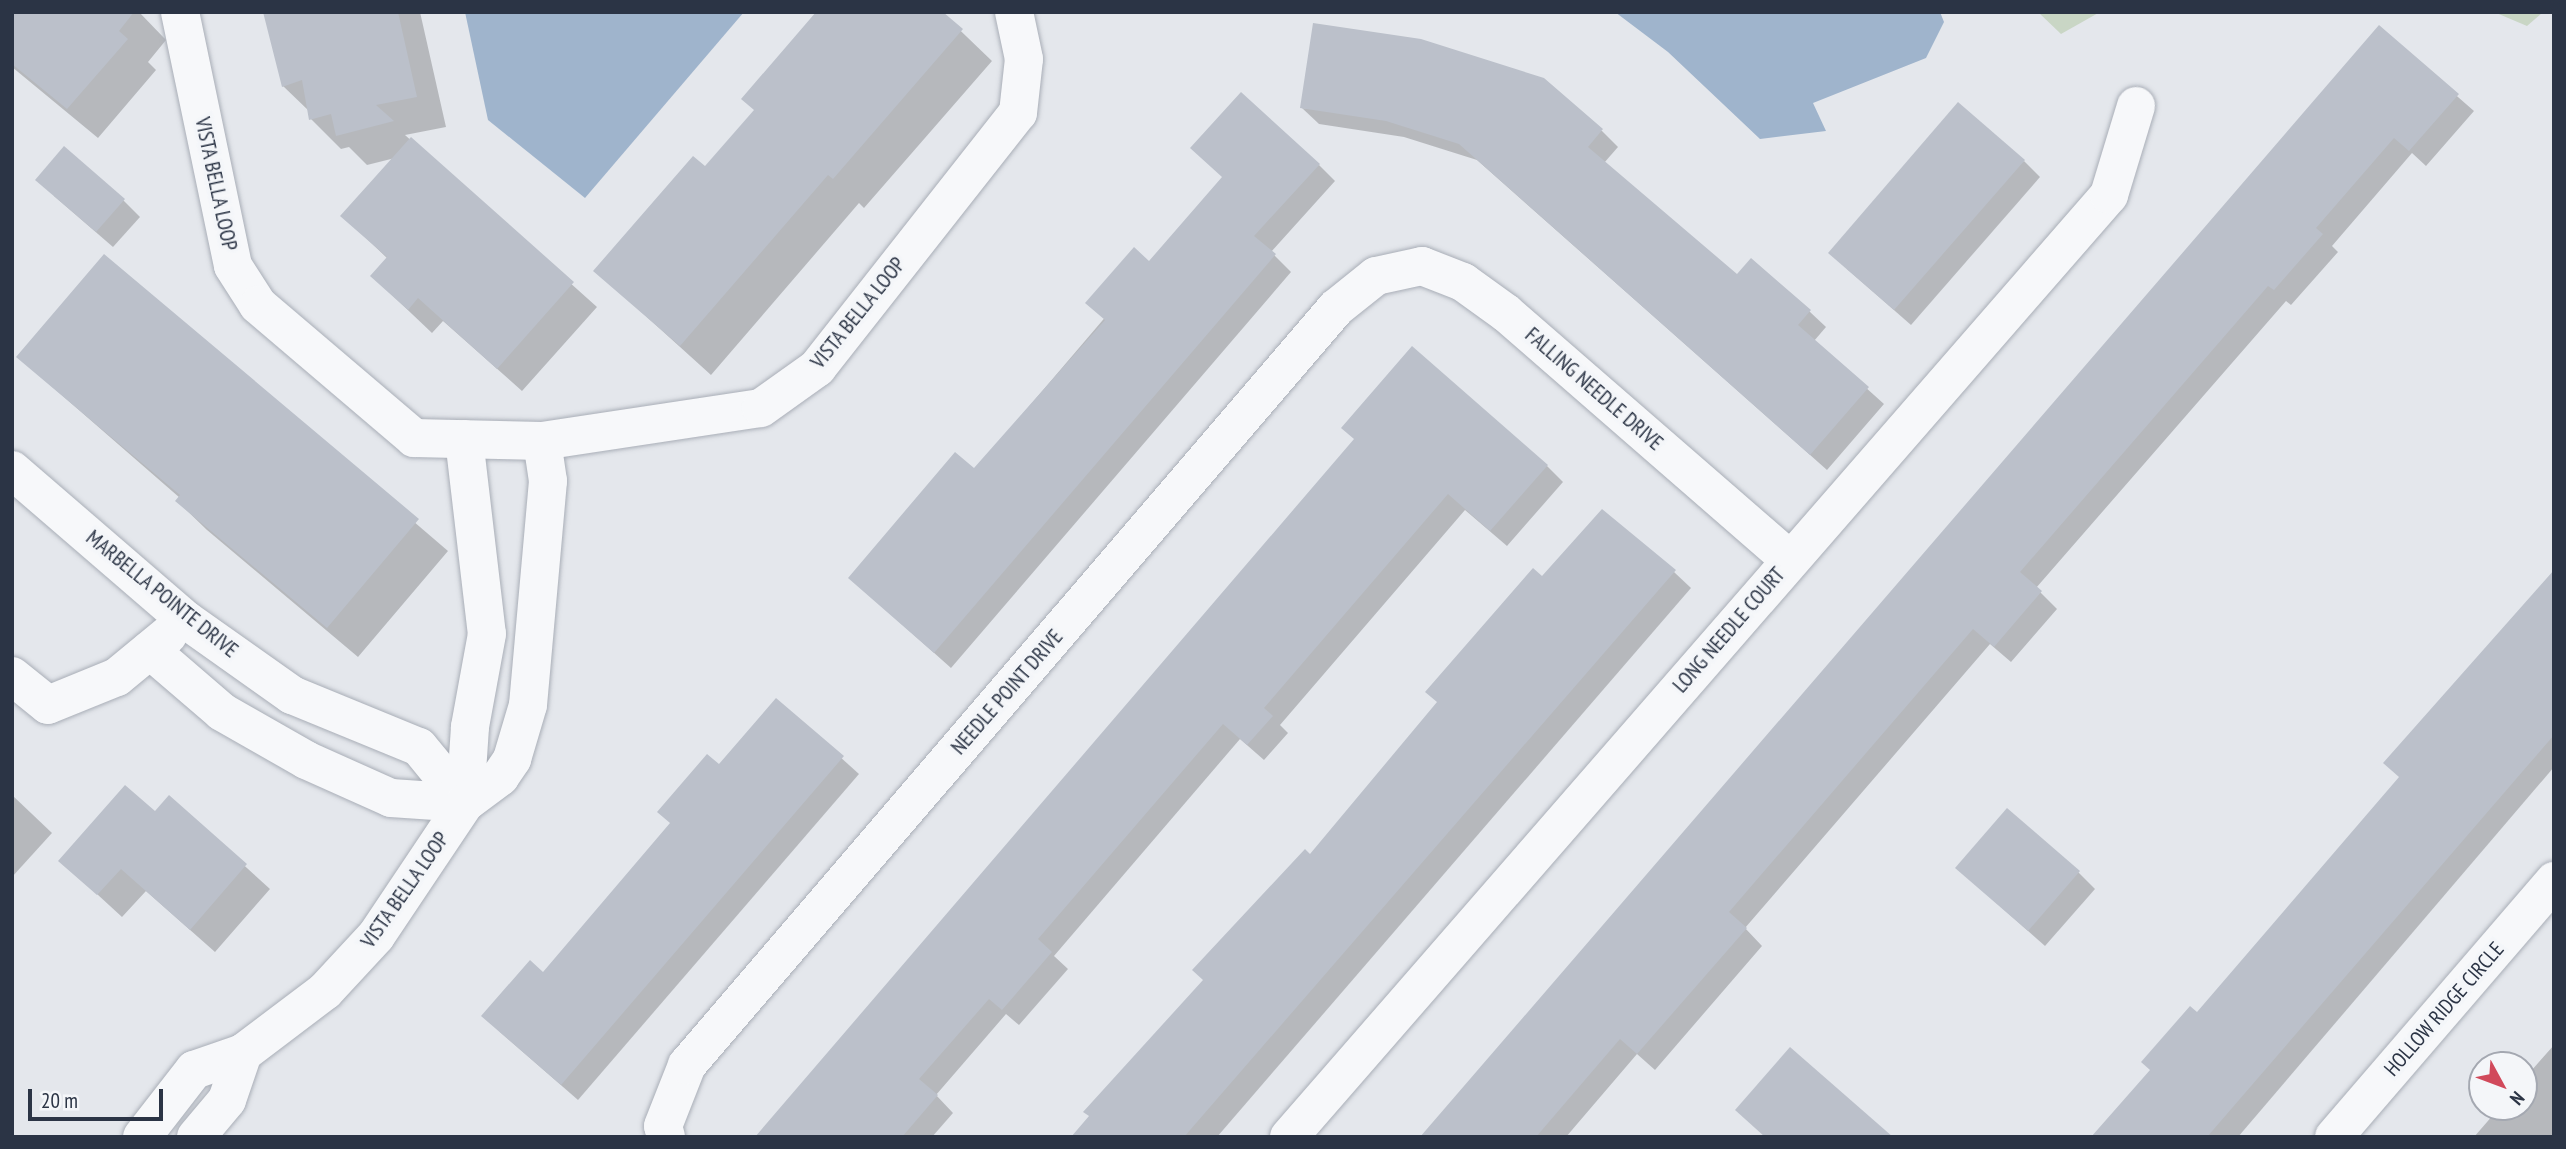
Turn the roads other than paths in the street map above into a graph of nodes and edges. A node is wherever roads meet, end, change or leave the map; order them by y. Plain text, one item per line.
1 (180, 12) edge
2 (1014, 12) edge
3 (2136, 106) dead end
4 (1376, 276) joint
5 (464, 439) junction
6 (542, 441) junction
7 (12, 470) edge
8 (1790, 560) junction
9 (186, 620) junction
10 (149, 650) junction
11 (12, 676) edge
12 (320, 706) junction
13 (295, 754) junction
14 (465, 803) junction
15 (2554, 881) edge
16 (243, 1053) junction
17 (664, 1132) edge
18 (142, 1137) edge
19 (196, 1137) edge
20 (1289, 1137) edge
21 (2334, 1137) edge

1 - 5 street, VISTA BELLA LOOP
2 - 6 street, VISTA BELLA LOOP
3 - 8 street, LONG NEEDLE COURT
4 - 8 street, FALLING NEEDLE DRIVE
4 - 17 street, NEEDLE POINT DRIVE
5 - 6 street, VISTA BELLA LOOP
5 - 14 street
6 - 14 street, VISTA BELLA LOOP
7 - 9 street, MARBELLA POINTE DRIVE
8 - 20 street, LONG NEEDLE COURT
9 - 10 street
9 - 12 street, MARBELLA POINTE DRIVE
10 - 11 street
10 - 13 street
12 - 13 street
12 - 14 street, MARBELLA POINTE DRIVE
13 - 14 street
14 - 16 street, VISTA BELLA LOOP
15 - 21 street, HOLLOW RIDGE CIRCLE
16 - 18 street, VISTA BELLA LOOP
16 - 19 street

